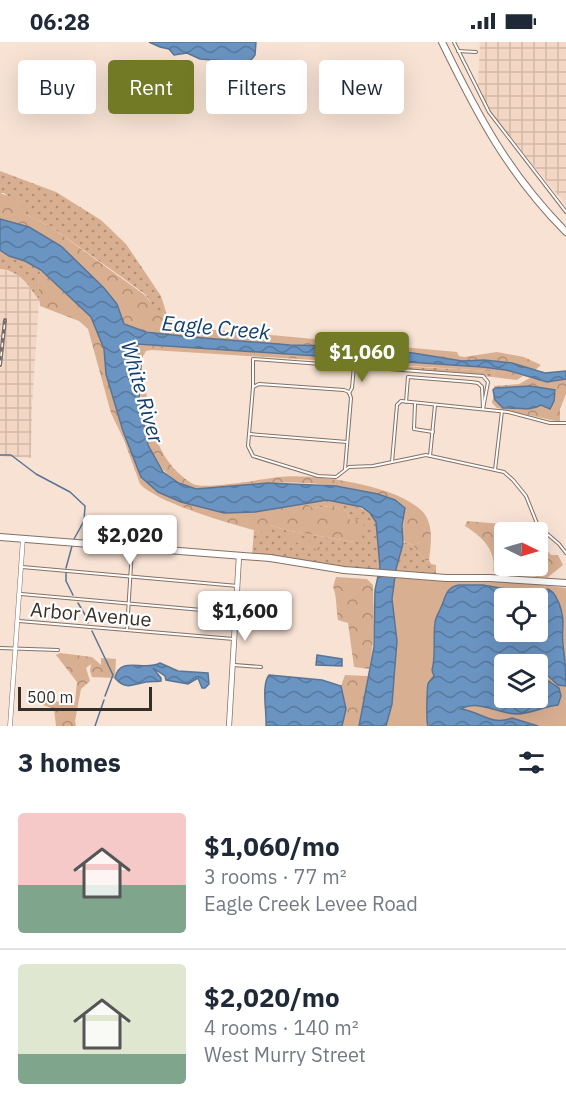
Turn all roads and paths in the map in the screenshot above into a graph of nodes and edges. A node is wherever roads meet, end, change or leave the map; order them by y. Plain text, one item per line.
1 (442, 42) edge
2 (454, 42) edge
3 (458, 51) junction
4 (476, 52) dead end
5 (497, 133) junction
6 (566, 212) edge
7 (566, 232) edge
8 (354, 366) junction
9 (254, 387) junction
10 (350, 393) junction
11 (406, 402) junction
12 (415, 403) junction
13 (435, 404) junction
14 (483, 409) junction
15 (502, 411) junction
16 (566, 423) edge
17 (433, 432) junction
18 (249, 434) junction
19 (347, 442) junction
20 (430, 456) junction
21 (392, 462) junction
22 (345, 469) junction
23 (495, 470) junction
24 (0, 537) edge
25 (23, 538) junction
26 (132, 548) junction
27 (566, 553) edge
28 (239, 557) junction
29 (21, 567) junction
30 (130, 577) junction
31 (566, 585) edge
32 (238, 586) junction
33 (20, 594) junction
34 (129, 603) junction
35 (236, 613) junction
36 (18, 621) junction
37 (127, 630) junction
38 (234, 639) junction
39 (0, 648) edge
40 (16, 648) junction
41 (58, 650) dead end
42 (233, 665) junction
43 (261, 667) dead end
44 (10, 726) edge
45 (229, 726) edge

1 - 5 main road
2 - 3 street
3 - 4 street
3 - 5 street
5 - 6 street
5 - 7 main road
8 - 9 street
8 - 10 street
8 - 14 street
9 - 10 street
9 - 18 street
10 - 19 street
11 - 12 street
11 - 14 street
11 - 21 street
12 - 13 street
12 - 17 street
13 - 14 street
13 - 17 street
14 - 15 street
15 - 16 street
15 - 23 street
17 - 20 street
18 - 19 street
18 - 22 street
19 - 22 street
20 - 21 street
20 - 23 street
21 - 22 street
23 - 27 street
24 - 25 main road
25 - 26 main road
25 - 29 street
26 - 28 main road
26 - 30 street
28 - 31 main road
28 - 32 main road
29 - 30 street
29 - 33 street
30 - 32 street
30 - 34 street
32 - 35 main road
33 - 34 street
33 - 36 street
34 - 35 street
34 - 37 street
35 - 38 main road
36 - 37 street, Arbor Avenue
36 - 40 street
37 - 38 street, Arbor Avenue
38 - 42 main road
39 - 40 street
40 - 41 street
40 - 44 street
42 - 43 street
42 - 45 main road

